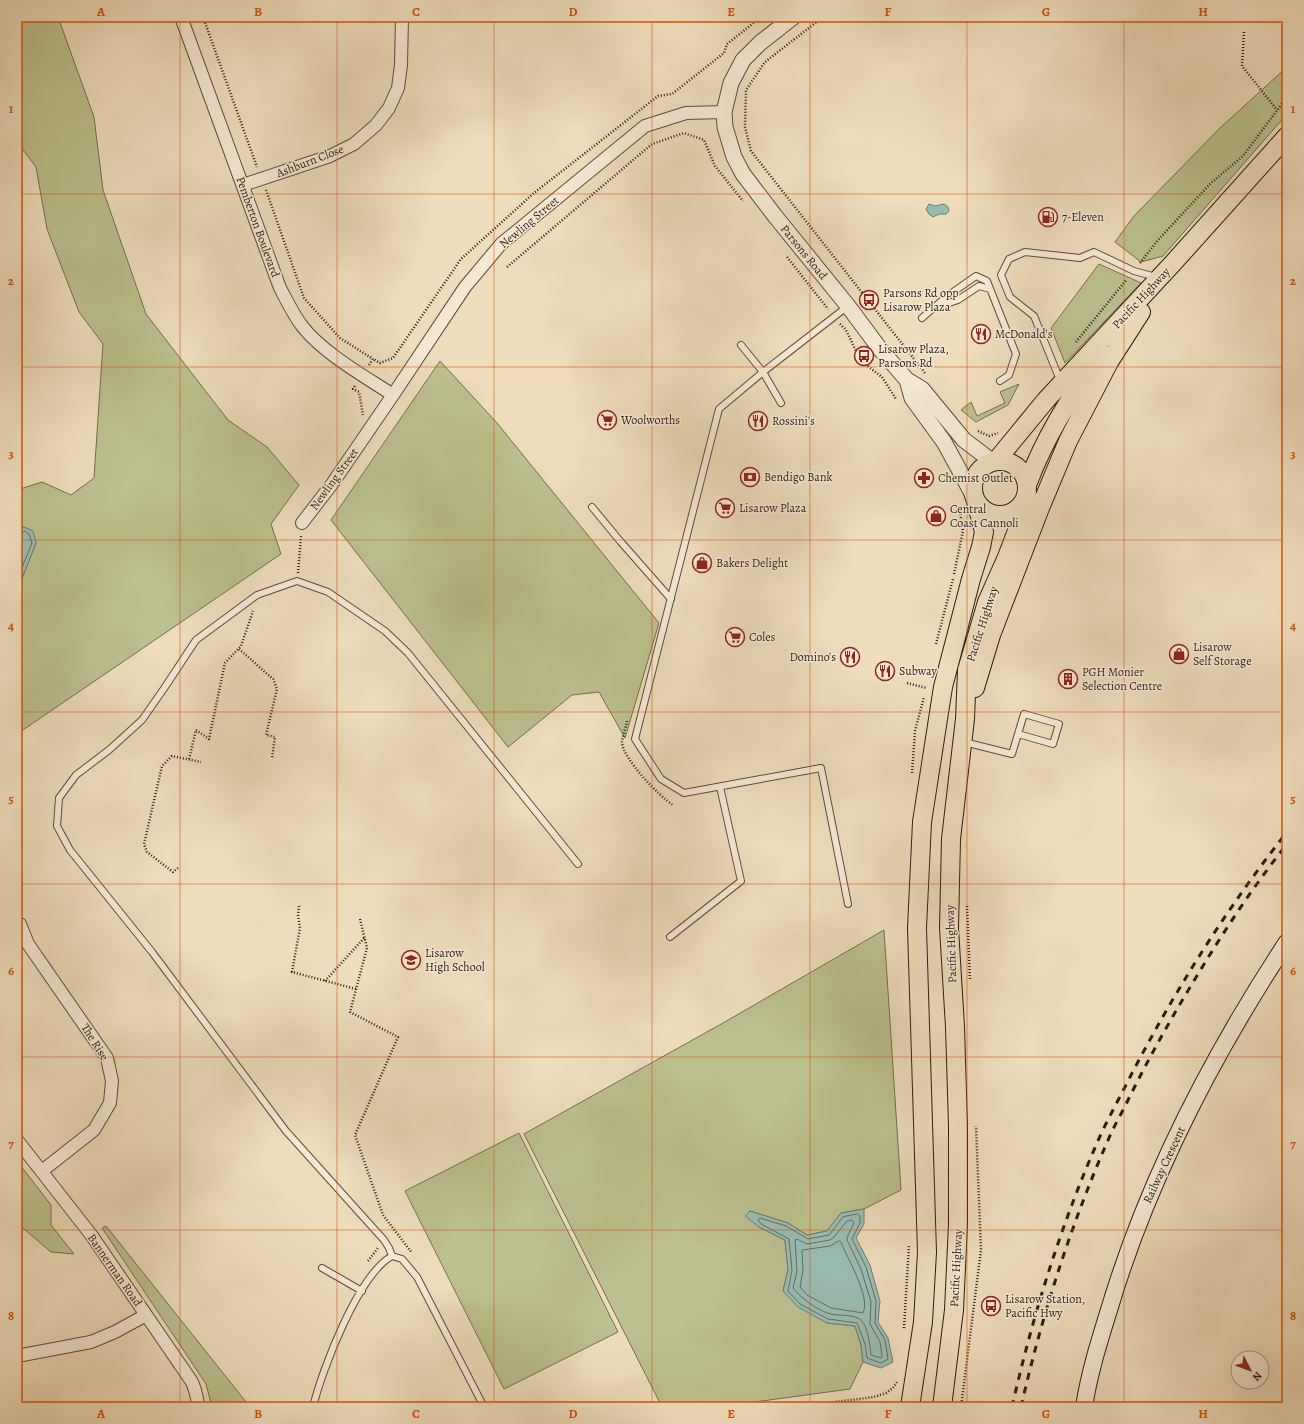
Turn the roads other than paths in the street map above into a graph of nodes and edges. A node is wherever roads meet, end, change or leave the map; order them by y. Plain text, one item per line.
1 (181, 17) edge
2 (402, 17) edge
3 (793, 17) edge
4 (724, 112) junction
5 (1287, 136) edge
6 (1287, 150) edge
7 (243, 185) junction
8 (1160, 277) junction
9 (990, 289) junction
10 (848, 306) junction
11 (933, 309) junction
12 (1141, 312) junction
13 (922, 318) dead end
14 (740, 345) dead end
15 (763, 372) junction
16 (907, 380) junction
17 (1000, 381) dead end
18 (1061, 384) junction
19 (393, 396) junction
20 (781, 403) dead end
21 (994, 461) junction
22 (1027, 489) junction
23 (969, 499) junction
24 (592, 507) dead end
25 (302, 523) road end
26 (671, 599) junction
27 (965, 719) junction
28 (1018, 734) junction
29 (962, 741) junction
30 (720, 786) junction
31 (578, 864) dead end
32 (848, 904) dead end
33 (20, 924) dead end
34 (670, 937) dead end
35 (1287, 942) edge
36 (17, 1140) edge
37 (42, 1171) junction
38 (392, 1256) junction
39 (322, 1268) dead end
40 (362, 1290) junction
41 (146, 1315) junction
42 (17, 1356) edge
43 (199, 1407) edge
44 (313, 1407) edge
45 (484, 1407) edge
46 (910, 1407) edge
47 (942, 1407) edge
48 (1084, 1407) edge

1 - 7 street, Pemberton Boulevard
2 - 7 street, Ashburn Close
3 - 4 street
4 - 10 street, Parsons Road
4 - 19 street, Newling Street
5 - 8 main road, Pacific Highway
6 - 12 main road, Pacific Highway
7 - 19 street, Pemberton Boulevard
8 - 18 main road, Pacific Highway
8 - 18 lane
9 - 11 lane
9 - 11 lane
9 - 17 lane
10 - 15 lane
10 - 16 street, Parsons Road
11 - 13 lane
12 - 22 main road, Pacific Highway
12 - 27 main road
14 - 15 lane
15 - 20 lane
15 - 26 lane
16 - 21 street, Parsons Road
16 - 23 street, Parsons Road
18 - 21 main road, Pacific Highway
19 - 25 street, Newling Street
21 - 22 main road
21 - 23 main road
22 - 23 main road
22 - 27 main road, Pacific Highway
23 - 46 main road, Pacific Highway
24 - 26 lane
26 - 30 lane
27 - 29 main road, Pacific Highway
28 - 28 lane
28 - 29 lane
29 - 47 main road, Pacific Highway
30 - 32 lane
30 - 34 lane
31 - 38 lane
33 - 37 street, The Rise
35 - 48 main road, Railway Crescent
36 - 37 street, Bannerman Road
37 - 41 street, Bannerman Road
38 - 40 lane
38 - 45 lane
39 - 40 lane
40 - 44 lane
41 - 42 street
41 - 43 street, Bannerman Road

